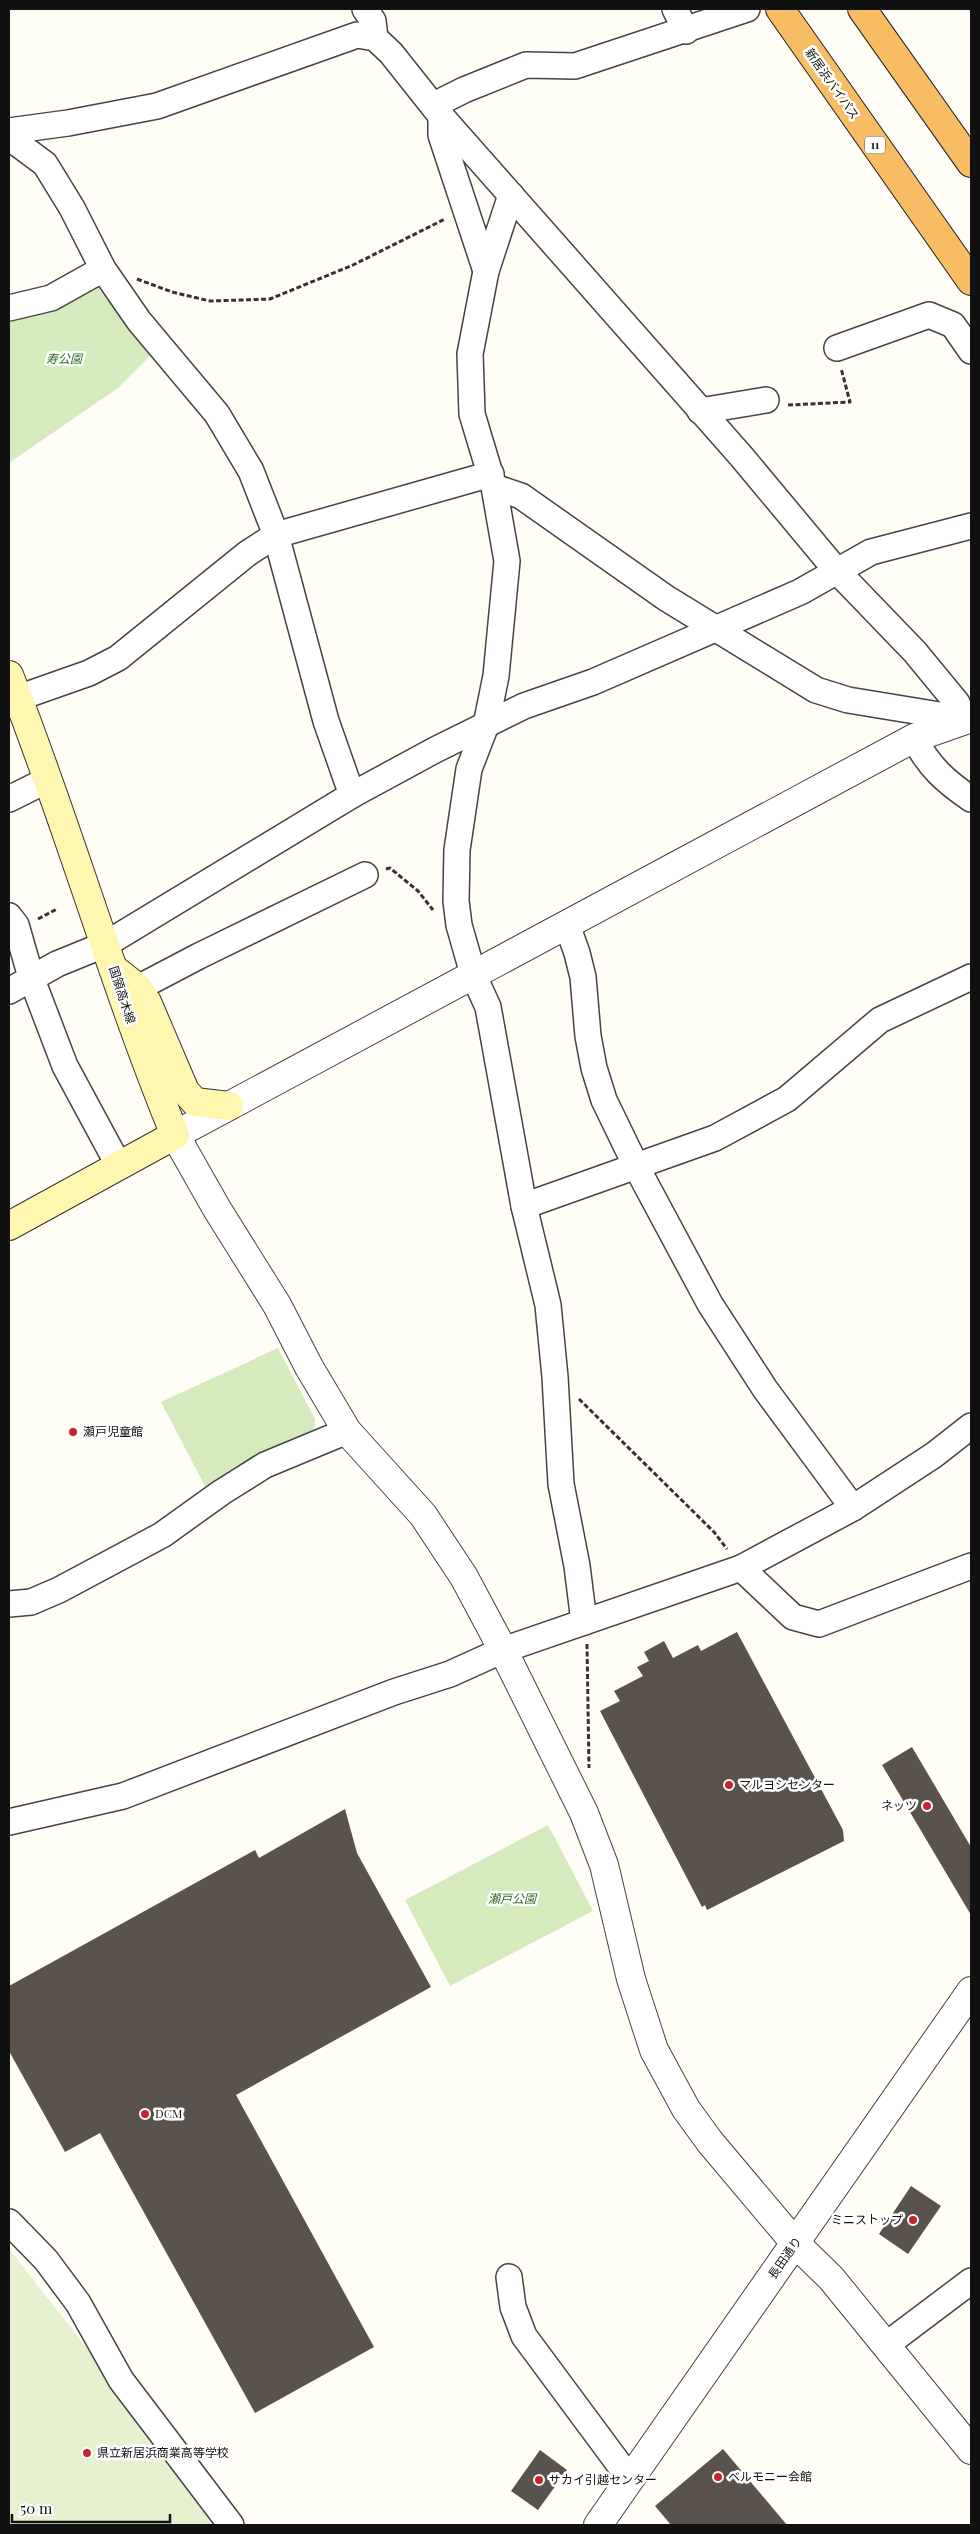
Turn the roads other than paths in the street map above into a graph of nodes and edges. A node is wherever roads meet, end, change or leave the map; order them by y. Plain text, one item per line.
1 (365, 9) edge
2 (747, 9) edge
3 (780, 9) edge
4 (862, 9) edge
5 (681, 20) edge
6 (375, 38) junction
7 (438, 110) junction
8 (9, 131) edge
9 (9, 140) edge
10 (971, 163) edge
11 (511, 195) junction
12 (103, 269) junction
13 (486, 270) junction
14 (971, 281) edge
15 (9, 308) edge
16 (837, 348) road end
17 (971, 351) edge
18 (766, 400) road end
19 (700, 410) junction
20 (492, 481) junction
21 (971, 526) edge
22 (276, 534) junction
23 (836, 570) junction
24 (717, 628) junction
25 (13, 686) edge
26 (968, 718) edge
27 (486, 725) junction
28 (914, 738) junction
29 (47, 780) junction
30 (352, 795) junction
31 (9, 799) edge
32 (971, 799) edge
33 (365, 875) road end
34 (9, 916) edge
35 (567, 925) junction
36 (110, 956) junction
37 (473, 974) junction
38 (31, 977) junction
39 (971, 977) edge
40 (138, 988) junction
41 (9, 992) edge
42 (229, 1106) junction
43 (175, 1135) junction
44 (119, 1166) junction
45 (636, 1166) junction
46 (524, 1206) junction
47 (9, 1226) edge
48 (971, 1426) edge
49 (347, 1431) junction
50 (853, 1508) junction
51 (971, 1566) edge
52 (741, 1568) junction
53 (9, 1604) edge
54 (584, 1622) junction
55 (503, 1650) junction
56 (9, 1822) edge
57 (971, 1991) edge
58 (9, 2222) edge
59 (795, 2243) junction
60 (509, 2277) dead end
61 (971, 2281) edge
62 (886, 2345) junction
63 (971, 2450) edge
64 (630, 2479) junction
65 (231, 2525) edge
66 (598, 2525) edge

1 - 6 street
2 - 5 street
3 - 14 highway, 新居浜バイパス / 11
4 - 10 highway
5 - 7 street
6 - 7 street
6 - 8 street
7 - 11 street
7 - 13 street
9 - 12 street
11 - 13 street
11 - 19 street
12 - 15 street
12 - 22 street
13 - 20 street
16 - 17 street
18 - 19 street
19 - 23 street
20 - 22 street
20 - 24 street
20 - 27 street
21 - 23 street
22 - 25 street
22 - 30 street
23 - 24 street
23 - 26 street
24 - 26 street
24 - 27 street
25 - 29 main road, 国領高木線
26 - 28 street
27 - 30 street
27 - 37 street
28 - 32 street
28 - 35 street
29 - 31 street
29 - 36 main road, 国領高木線
30 - 36 street
33 - 40 street
34 - 38 street
35 - 37 street
35 - 45 street
36 - 38 street
36 - 40 main road
36 - 43 main road, 国領高木線
37 - 42 street
37 - 46 street
38 - 41 street
38 - 44 street
39 - 45 street
40 - 42 main road
42 - 43 street
43 - 44 main road
43 - 49 street
44 - 47 main road
45 - 46 street
45 - 50 street
46 - 54 street
48 - 50 street
49 - 53 street
49 - 55 street
50 - 52 street
51 - 52 street
52 - 54 street
54 - 55 street
55 - 56 street
55 - 59 street
57 - 59 street, 長田通り
58 - 65 street
59 - 62 street
59 - 64 street, 長田通り
60 - 64 street
61 - 62 street
62 - 63 street
64 - 66 street, 長田通り

